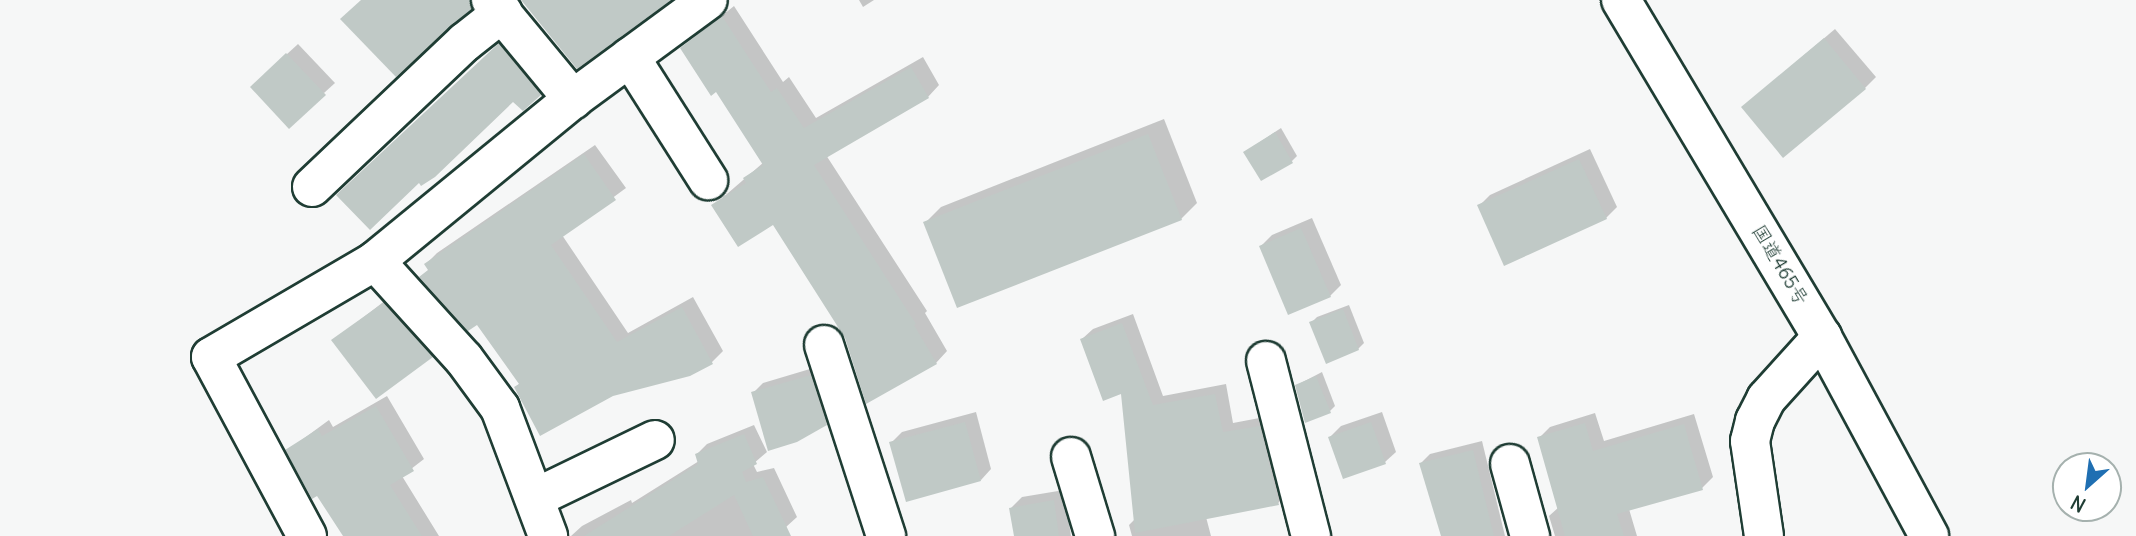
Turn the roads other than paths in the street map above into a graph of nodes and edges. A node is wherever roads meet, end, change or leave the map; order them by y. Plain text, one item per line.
1 (708, 0) edge
2 (1621, 0) edge
3 (497, 6) edge
4 (631, 57) junction
5 (573, 99) junction
6 (708, 180) dead end
7 (312, 187) dead end
8 (375, 261) junction
9 (1822, 337) junction
10 (824, 345) dead end
11 (1266, 361) dead end
12 (655, 440) dead end
13 (1072, 457) dead end
14 (1510, 464) dead end
15 (535, 498) junction
16 (307, 536) edge
17 (548, 536) edge
18 (886, 536) edge
19 (1094, 536) edge
20 (1311, 536) edge
21 (1530, 536) edge
22 (1764, 536) edge
23 (1929, 536) edge

1 - 4 main road
2 - 9 main road, 国道465号
3 - 5 main road
3 - 7 main road
4 - 5 main road
4 - 6 main road
5 - 8 main road
8 - 15 main road
8 - 16 main road
9 - 22 main road
9 - 23 main road, 国道465号
10 - 18 main road
11 - 20 main road
12 - 15 main road
13 - 19 main road
14 - 21 main road
15 - 17 main road

